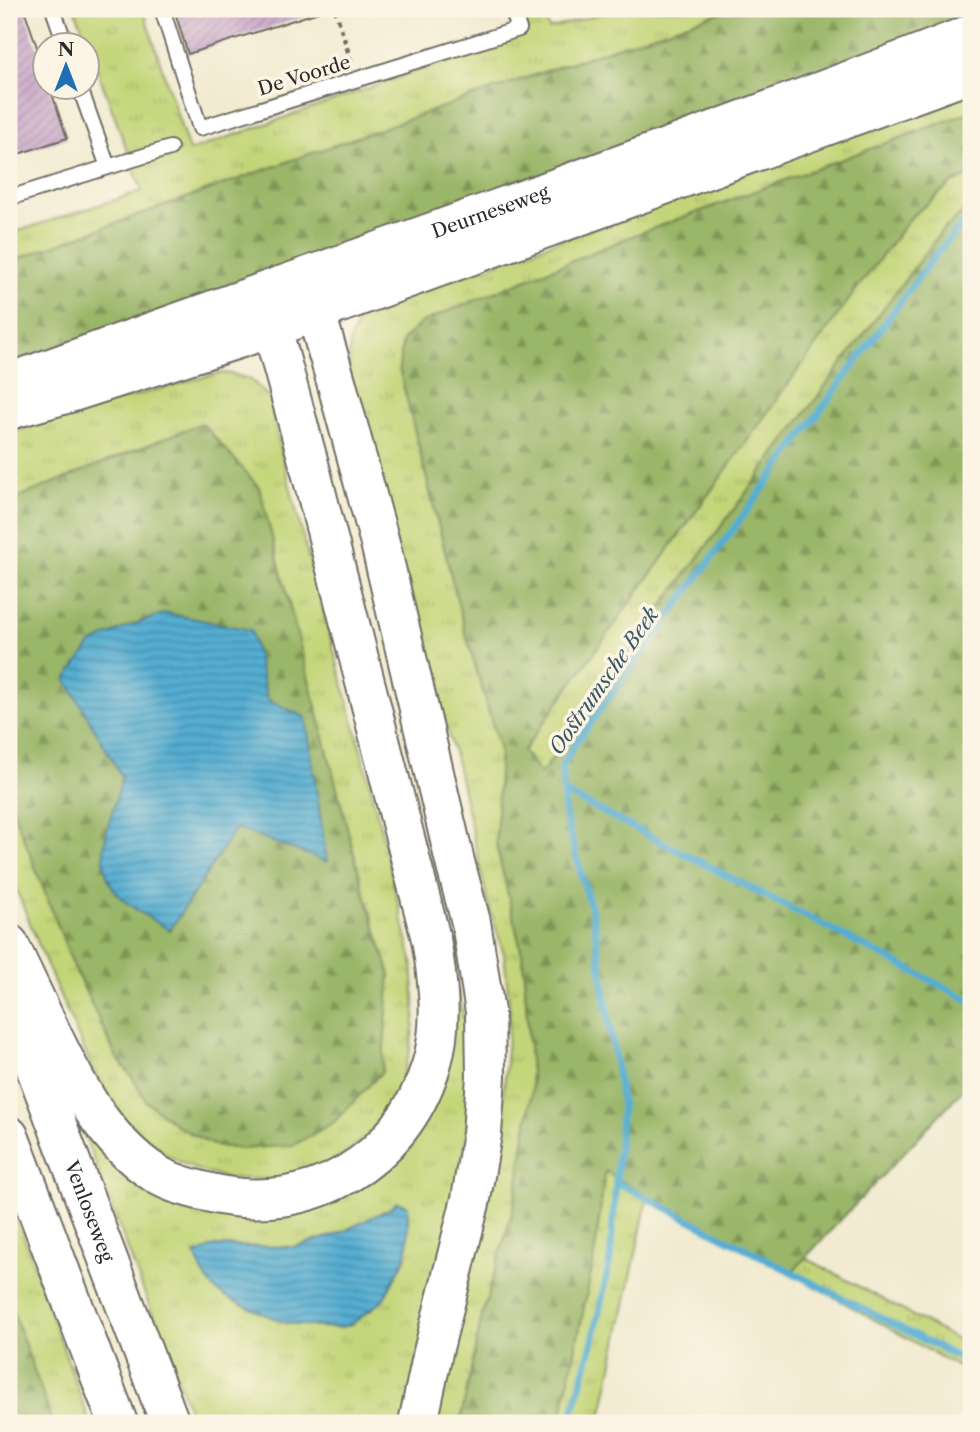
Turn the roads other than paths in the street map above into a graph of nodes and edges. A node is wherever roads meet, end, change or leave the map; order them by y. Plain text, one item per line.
1 (53, 9) edge
2 (162, 9) edge
3 (512, 9) edge
4 (61, 32) edge
5 (971, 34) edge
6 (971, 73) edge
7 (85, 102) edge
8 (170, 148) dead end
9 (108, 167) junction
10 (9, 198) edge
11 (279, 286) junction
12 (316, 313) junction
13 (272, 328) junction
14 (9, 383) edge
15 (9, 410) edge
16 (9, 944) edge
17 (9, 998) edge
18 (9, 1136) edge
19 (118, 1423) edge
20 (170, 1423) edge
21 (418, 1423) edge

1 - 4 lane
2 - 3 lane, De Voorde
5 - 11 main road, Deurneseweg
6 - 12 main road, Deurneseweg
7 - 9 lane
8 - 9 lane
9 - 10 lane
11 - 12 main road
11 - 13 main road
11 - 14 main road, Deurneseweg
12 - 13 main road, Deurneseweg
12 - 21 main road
13 - 15 main road, Deurneseweg
13 - 16 main road
17 - 20 main road, Venloseweg
18 - 19 main road

